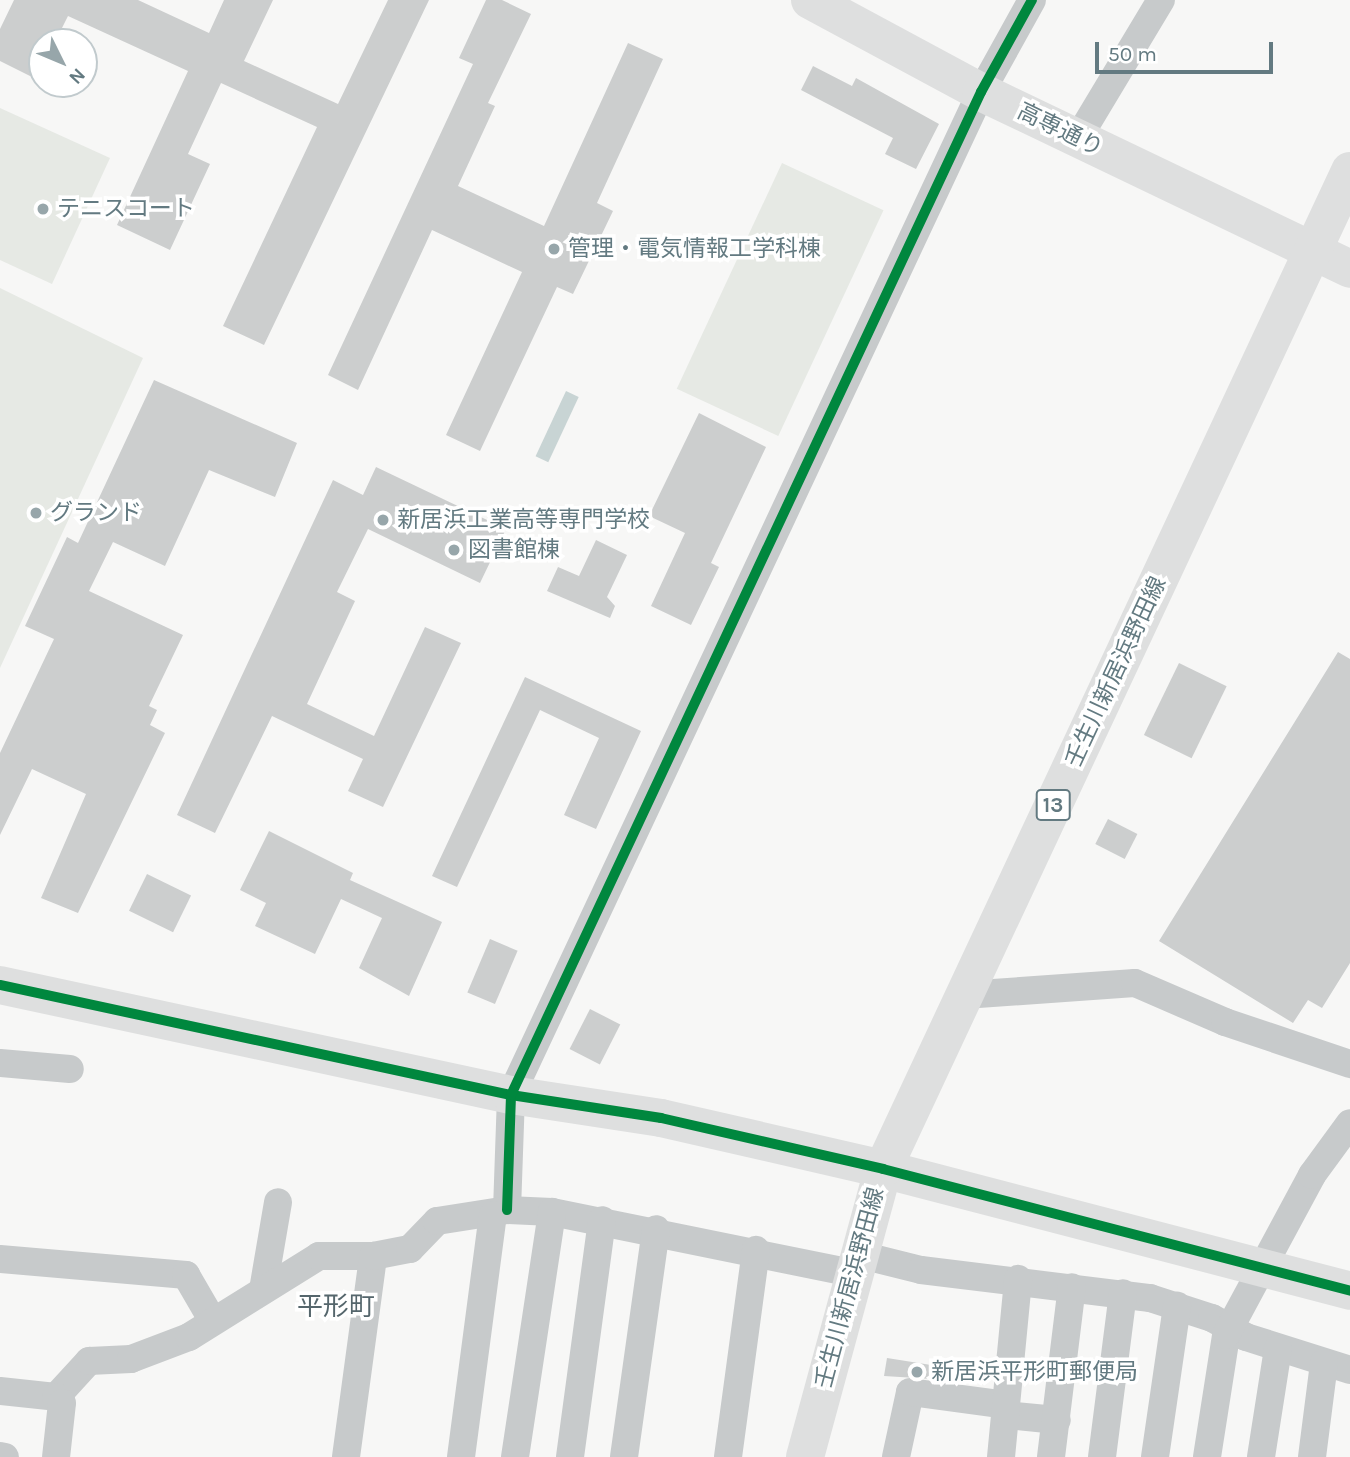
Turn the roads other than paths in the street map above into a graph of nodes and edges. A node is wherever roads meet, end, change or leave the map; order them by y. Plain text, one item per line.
1 (810, 0) edge
2 (1032, 0) edge
3 (1161, 0) edge
4 (981, 92) junction
5 (1078, 138) junction
6 (1350, 172) edge
7 (1314, 253) junction
8 (1350, 269) edge
9 (0, 985) edge
10 (964, 995) junction
11 (0, 1063) edge
12 (1350, 1063) edge
13 (70, 1069) dead end
14 (510, 1095) junction
15 (1350, 1123) edge
16 (883, 1169) junction
17 (278, 1202) dead end
18 (500, 1212) junction
19 (552, 1212) junction
20 (602, 1220) junction
21 (656, 1229) junction
22 (756, 1250) junction
23 (373, 1256) junction
24 (0, 1259) edge
25 (854, 1263) junction
26 (1265, 1270) junction
27 (1018, 1279) junction
28 (1072, 1287) junction
29 (263, 1290) junction
30 (1350, 1291) edge
31 (1123, 1293) junction
32 (1177, 1306) junction
33 (211, 1318) junction
34 (1230, 1329) junction
35 (1278, 1349) junction
36 (1337, 1367) edge
37 (0, 1391) edge
38 (56, 1397) junction
39 (1006, 1410) junction
40 (1057, 1420) junction
41 (56, 1457) edge
42 (346, 1457) edge
43 (461, 1457) edge
44 (515, 1457) edge
45 (570, 1457) edge
46 (624, 1457) edge
47 (728, 1457) edge
48 (805, 1457) edge
49 (896, 1457) edge
50 (1001, 1457) edge
51 (1051, 1457) edge
52 (1102, 1457) edge
53 (1155, 1457) edge
54 (1207, 1457) edge
55 (1261, 1457) edge
56 (1312, 1457) edge

1 - 4 street, 高専通り
2 - 4 street
3 - 5 street
4 - 5 street, 高専通り
4 - 14 street
5 - 7 street, 高専通り
6 - 7 street, 壬生川新居浜野田線 / 13
7 - 8 street, 高専通り
7 - 10 street, 壬生川新居浜野田線 / 13
9 - 14 street
10 - 12 street
10 - 16 street, 壬生川新居浜野田線 / 13
11 - 13 street
14 - 16 street
14 - 18 street
15 - 26 street
16 - 25 street, 壬生川新居浜野田線 / 13
16 - 26 street
17 - 29 street
18 - 19 street
18 - 23 street
18 - 43 street
19 - 20 street
19 - 44 street
20 - 21 street
20 - 45 street
21 - 22 street
21 - 46 street
22 - 25 street
22 - 47 street
23 - 29 street
23 - 42 street
24 - 33 street
25 - 27 street
25 - 48 street, 壬生川新居浜野田線 / 13
26 - 30 street
26 - 34 street
27 - 28 street
27 - 39 street
28 - 31 street
28 - 40 street
29 - 33 street
31 - 32 street
31 - 52 street
32 - 34 street
32 - 53 street
33 - 38 street
34 - 35 street
34 - 54 street
35 - 36 street
35 - 55 street
36 - 56 street
37 - 38 street
38 - 41 street
39 - 40 street
39 - 49 street
39 - 50 street
40 - 51 street

